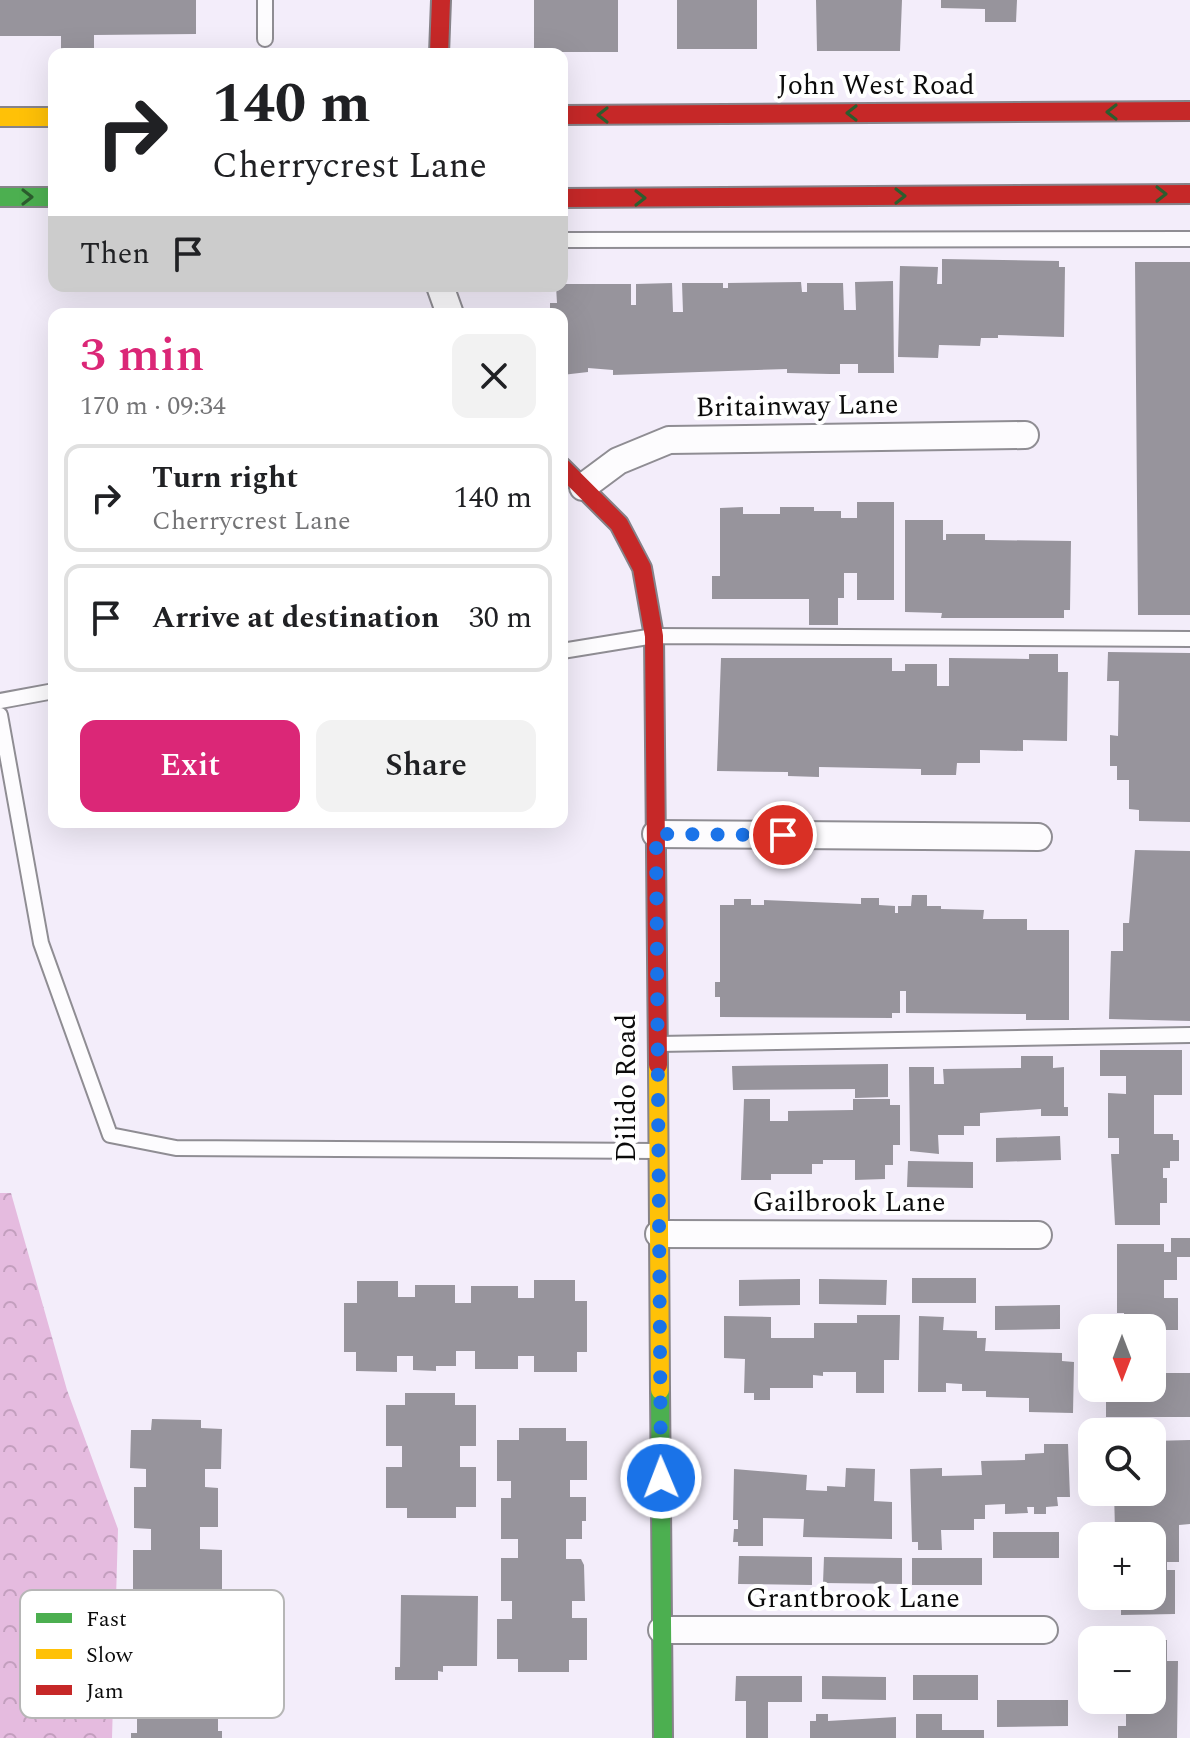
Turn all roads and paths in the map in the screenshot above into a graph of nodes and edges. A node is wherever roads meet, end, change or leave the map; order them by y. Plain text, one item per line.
1 (265, 0) edge
2 (441, 0) edge
3 (265, 39) dead end
4 (439, 48) edge
5 (1190, 111) edge
6 (568, 115) edge
7 (0, 117) edge
8 (48, 117) edge
9 (1190, 194) edge
10 (0, 197) edge
11 (48, 197) edge
12 (568, 198) edge
13 (1190, 239) edge
14 (568, 240) edge
15 (1025, 435) dead end
16 (568, 473) edge
17 (583, 487) junction
18 (654, 636) junction
19 (1190, 639) edge
20 (568, 650) edge
21 (48, 692) edge
22 (0, 701) edge
23 (0, 715) edge
24 (656, 834) junction
25 (1038, 837) dead end
26 (1190, 1035) edge
27 (657, 1044) junction
28 (658, 1151) junction
29 (659, 1234) junction
30 (1038, 1235) dead end
31 (662, 1630) junction
32 (1044, 1630) dead end
33 (663, 1738) edge

1 - 3 lane
2 - 4 street
5 -> 6 street, John West Road
7 - 8 street
12 -> 9 street
10 -> 11 street
13 - 14 lane
15 - 17 street, Britainway Lane
16 - 17 street, Dilido Road
17 - 18 street, Dilido Road
18 - 19 lane
18 - 20 lane
18 - 24 street, Dilido Road
21 - 22 lane
23 - 28 lane
24 - 25 street
24 - 27 street, Dilido Road
26 - 27 lane
27 - 28 street, Dilido Road
28 - 29 street, Dilido Road
29 - 30 street, Gailbrook Lane
29 - 31 street, Dilido Road
31 - 32 street, Grantbrook Lane
31 - 33 street, Dilido Road

